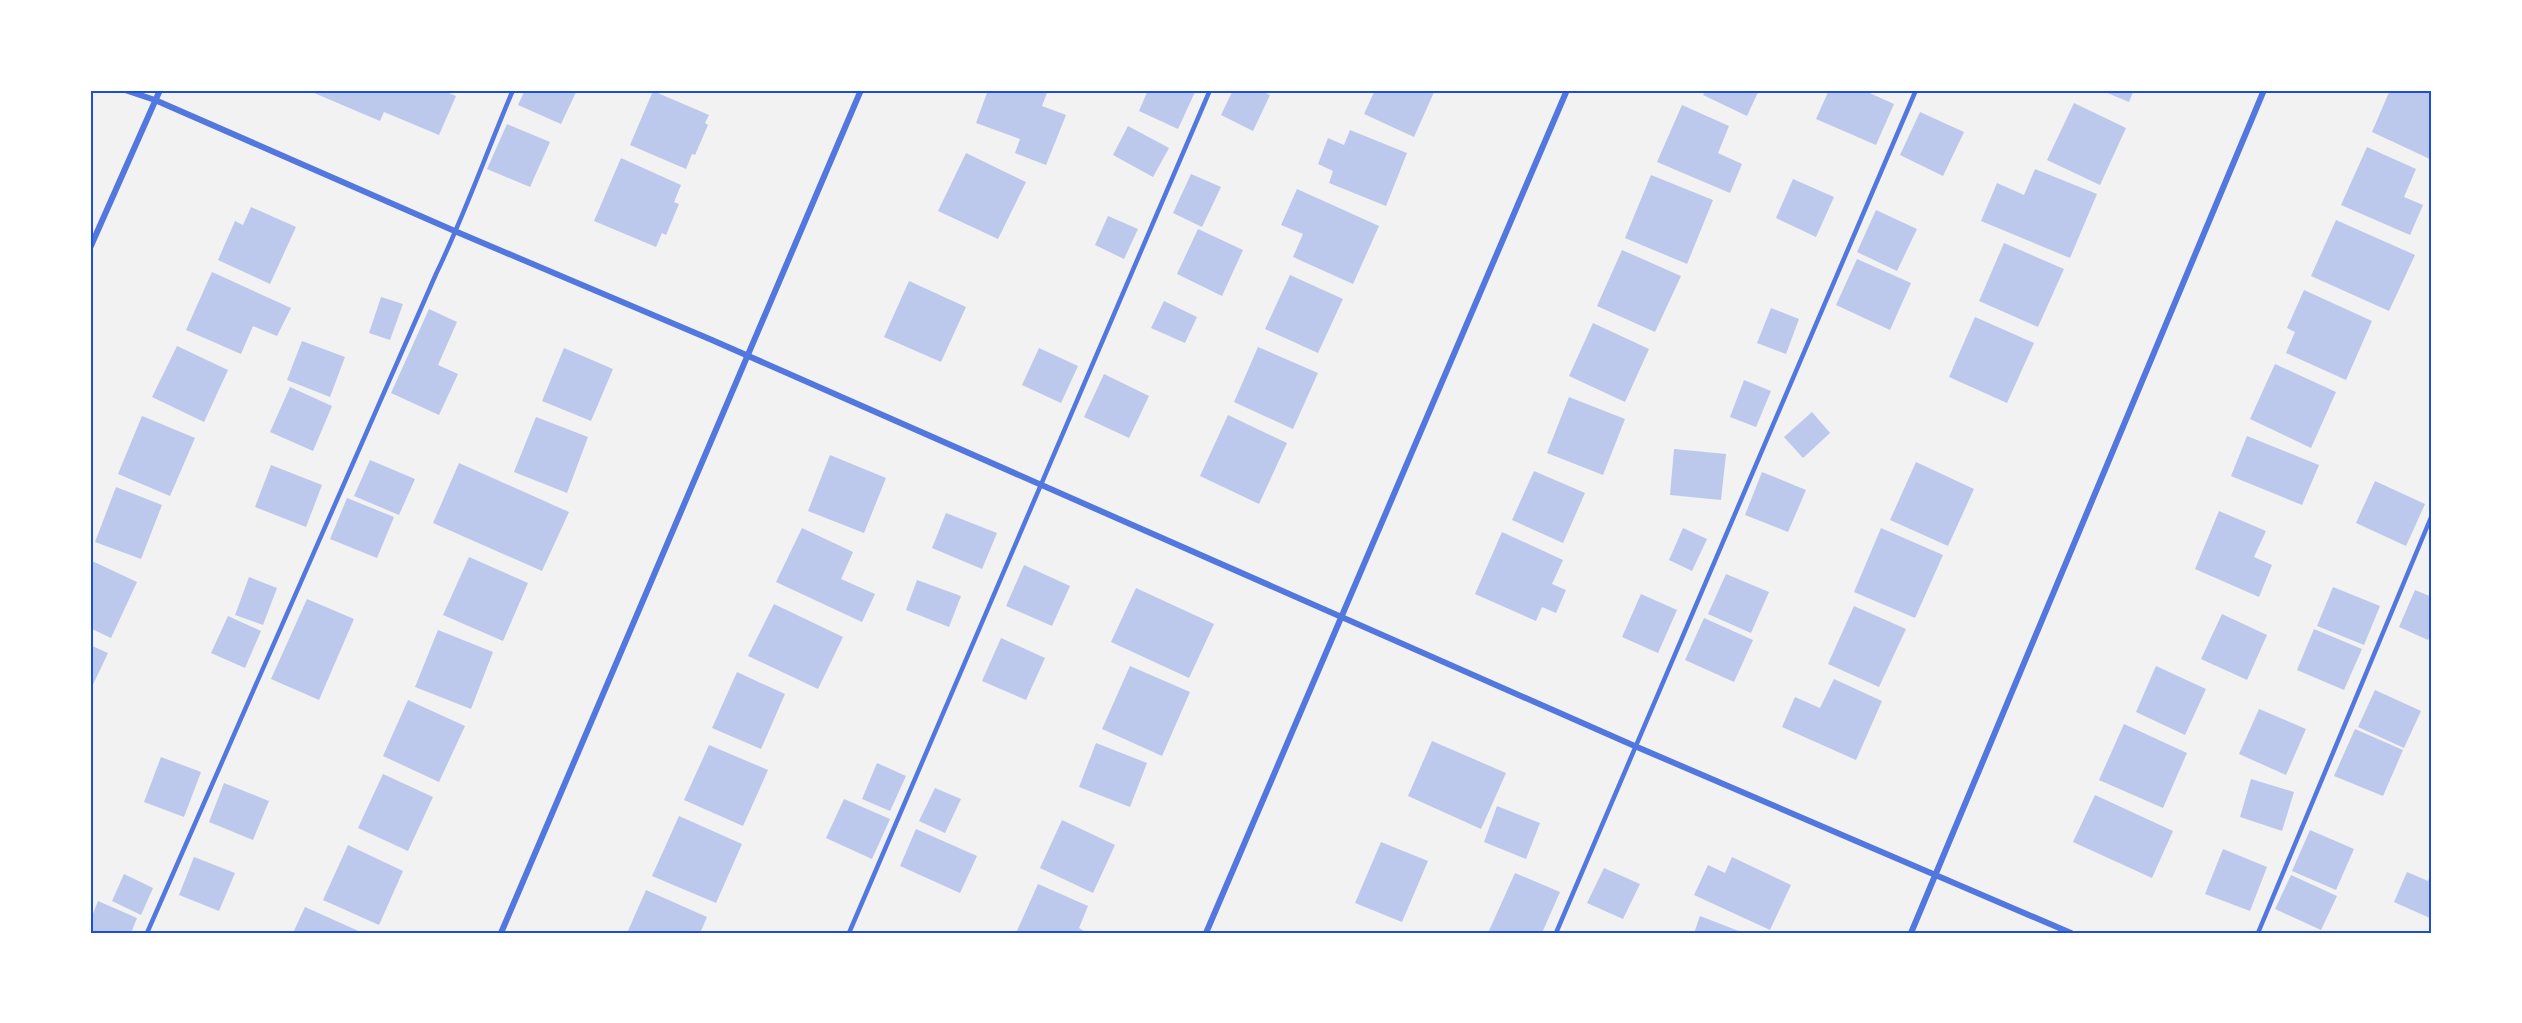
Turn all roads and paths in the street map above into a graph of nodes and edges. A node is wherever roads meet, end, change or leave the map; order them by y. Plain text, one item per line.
1 (125, 90) edge
2 (160, 90) edge
3 (513, 90) edge
4 (861, 90) edge
5 (1210, 90) edge
6 (1567, 90) edge
7 (1916, 90) edge
8 (2264, 90) edge
9 (155, 100) junction
10 (457, 232) junction
11 (90, 248) edge
12 (748, 356) junction
13 (1041, 485) junction
14 (2432, 515) edge
15 (1342, 616) junction
16 (1637, 747) junction
17 (1935, 875) junction
18 (147, 933) edge
19 (501, 933) edge
20 (849, 933) edge
21 (1206, 933) edge
22 (1556, 933) edge
23 (1911, 933) edge
24 (2071, 933) edge
25 (2258, 933) edge

1 - 9 street
2 - 9 street
3 - 10 lane
4 - 12 street
5 - 13 lane
6 - 15 street
7 - 16 lane
8 - 17 street
9 - 10 street
9 - 11 street
10 - 12 street
10 - 18 lane
12 - 13 street
12 - 19 street
13 - 15 street
13 - 20 lane
14 - 25 lane
15 - 16 street
15 - 21 street
16 - 17 street
16 - 22 lane
17 - 23 street
17 - 24 street

